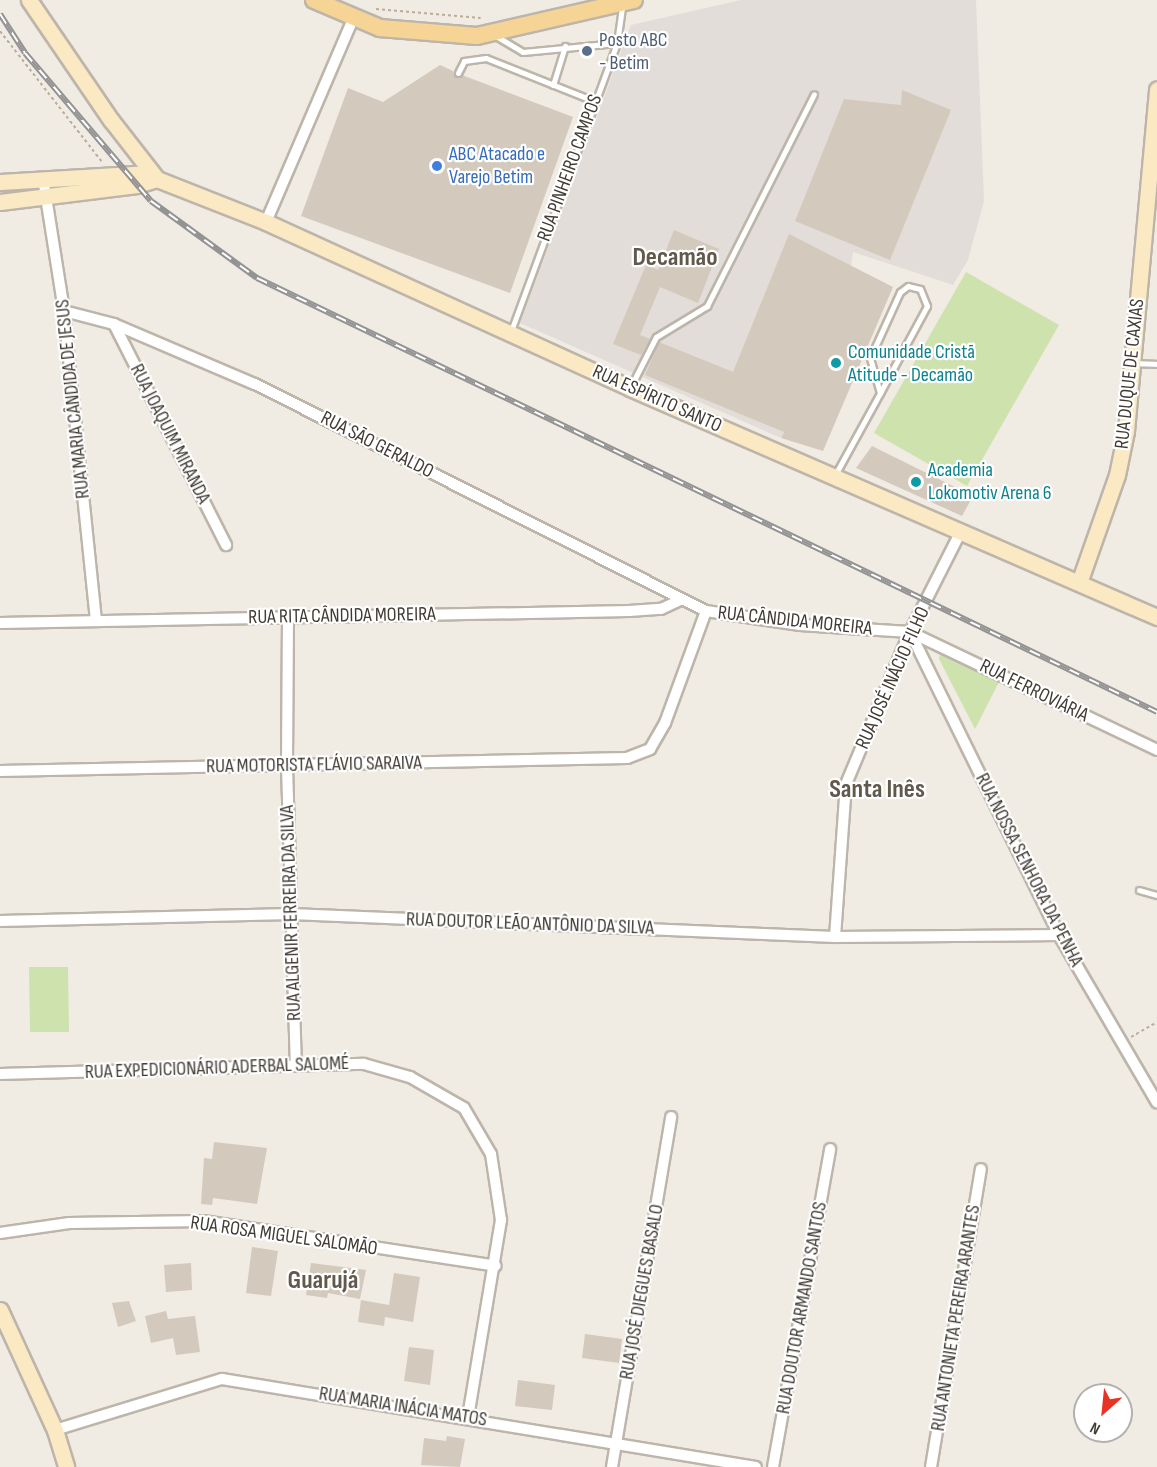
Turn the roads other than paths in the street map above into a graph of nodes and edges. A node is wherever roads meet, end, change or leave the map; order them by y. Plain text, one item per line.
1 (29, 0) edge
2 (314, 0) edge
3 (629, 1) edge
4 (360, 13) junction
5 (488, 26) junction
6 (616, 43) junction
7 (565, 45) junction
8 (458, 73) dead end
9 (553, 85) junction
10 (1157, 89) edge
11 (814, 94) dead end
12 (594, 101) junction
13 (154, 176) junction
14 (43, 178) junction
15 (0, 182) edge
16 (47, 197) junction
17 (0, 202) edge
18 (266, 222) junction
19 (64, 312) junction
20 (114, 324) junction
21 (511, 331) junction
22 (1132, 363) junction
23 (1157, 364) edge
24 (630, 388) junction
25 (880, 393) junction
26 (834, 477) junction
27 (961, 531) junction
28 (226, 544) dead end
29 (1080, 580) junction
30 (682, 599) junction
31 (706, 611) junction
32 (1157, 617) edge
33 (288, 618) junction
34 (96, 620) junction
35 (0, 623) edge
36 (910, 632) junction
37 (1157, 750) edge
38 (287, 766) junction
39 (0, 771) edge
40 (1139, 890) dead end
41 (1157, 895) edge
42 (291, 914) junction
43 (0, 921) edge
44 (1059, 935) junction
45 (835, 937) junction
46 (296, 1064) junction
47 (0, 1074) edge
48 (1157, 1103) edge
49 (672, 1117) dead end
50 (830, 1149) dead end
51 (981, 1169) dead end
52 (0, 1233) edge
53 (496, 1266) junction
54 (0, 1310) edge
55 (468, 1417) junction
56 (55, 1430) junction
57 (616, 1444) junction
58 (66, 1467) edge
59 (612, 1467) edge
60 (756, 1467) edge
61 (773, 1467) edge
62 (932, 1467) edge

1 - 13 street
2 - 4 main road
3 - 5 main road
3 - 6 lane, RUA PINHEIRO CAMPOS
4 - 5 main road
4 - 18 street
5 - 7 lane
6 - 7 lane
6 - 12 lane, RUA PINHEIRO CAMPOS
7 - 9 lane
8 - 9 lane
9 - 12 lane
10 - 22 street, RUA DUQUE DE CAXIAS
11 - 24 lane
12 - 21 lane, RUA PINHEIRO CAMPOS
13 - 14 street
13 - 16 street
13 - 18 street, RUA ESPÍRITO SANTO
14 - 15 street
14 - 16 street, RUA MARIA CÂNDIDA DE JESUS
16 - 17 street
16 - 19 street, RUA MARIA CÂNDIDA DE JESUS
18 - 21 street, RUA ESPÍRITO SANTO
19 - 20 street, RUA SÃO GERALDO
19 - 34 street, RUA MARIA CÂNDIDA DE JESUS
20 - 28 street, RUA JOAQUIM MIRANDA
20 - 30 street, RUA SÃO GERALDO
21 - 24 street, RUA ESPÍRITO SANTO
22 - 23 lane
22 - 29 street, RUA DUQUE DE CAXIAS
24 - 26 street, RUA ESPÍRITO SANTO
25 - 25 lane
25 - 26 lane
26 - 27 street, RUA ESPÍRITO SANTO
27 - 29 street, RUA ESPÍRITO SANTO
27 - 36 street, RUA JOSÉ INÁCIO FILHO
29 - 32 street, RUA ESPÍRITO SANTO
30 - 31 street, RUA CÂNDIDA MOREIRA
30 - 33 street, RUA RITA CÂNDIDA MOREIRA
31 - 36 street, RUA CÂNDIDA MOREIRA
31 - 38 street, RUA MOTORISTA FLÁVIO SARAIVA
33 - 34 street, RUA RITA CÂNDIDA MOREIRA
33 - 38 street, RUA ALGENIR FERREIRA DA SILVA
34 - 35 street, RUA RITA CÂNDIDA MOREIRA
36 - 37 street, RUA FERROVIÁRIA
36 - 44 street, RUA NOSSA SENHORA DA PENHA
36 - 45 street, RUA JOSÉ INÁCIO FILHO
38 - 39 street, RUA MOTORISTA FLÁVIO SARAIVA
38 - 42 street, RUA ALGENIR FERREIRA DA SILVA
40 - 41 lane
42 - 43 street, RUA DOUTOR LEÃO ANTÔNIO DA SILVA
42 - 45 street, RUA DOUTOR LEÃO ANTÔNIO DA SILVA
42 - 46 street, RUA ALGENIR FERREIRA DA SILVA
44 - 45 street, RUA DOUTOR LEÃO ANTÔNIO DA SILVA
44 - 48 street, RUA NOSSA SENHORA DA PENHA
46 - 47 street, RUA EXPEDICIONÁRIO ADERBAL SALOMÉ
46 - 53 street, RUA EXPEDICIONÁRIO ADERBAL SALOMÉ
49 - 57 street, RUA JOSÉ DIEGUES BASALO
50 - 61 street, RUA DOUTOR ARMANDO SANTOS
51 - 62 street, RUA ANTONIETA PEREIRA ARANTES
52 - 53 street, RUA ROSA MIGUEL SALOMÃO
53 - 55 street, RUA EXPEDICIONÁRIO ADERBAL SALOMÉ
54 - 56 street
55 - 56 street, RUA MARIA INÁCIA MATOS
55 - 57 street, RUA MARIA INÁCIA MATOS
56 - 58 street
57 - 59 street, RUA JOSÉ DIEGUES BASALO
57 - 60 street, RUA MARIA INÁCIA MATOS

